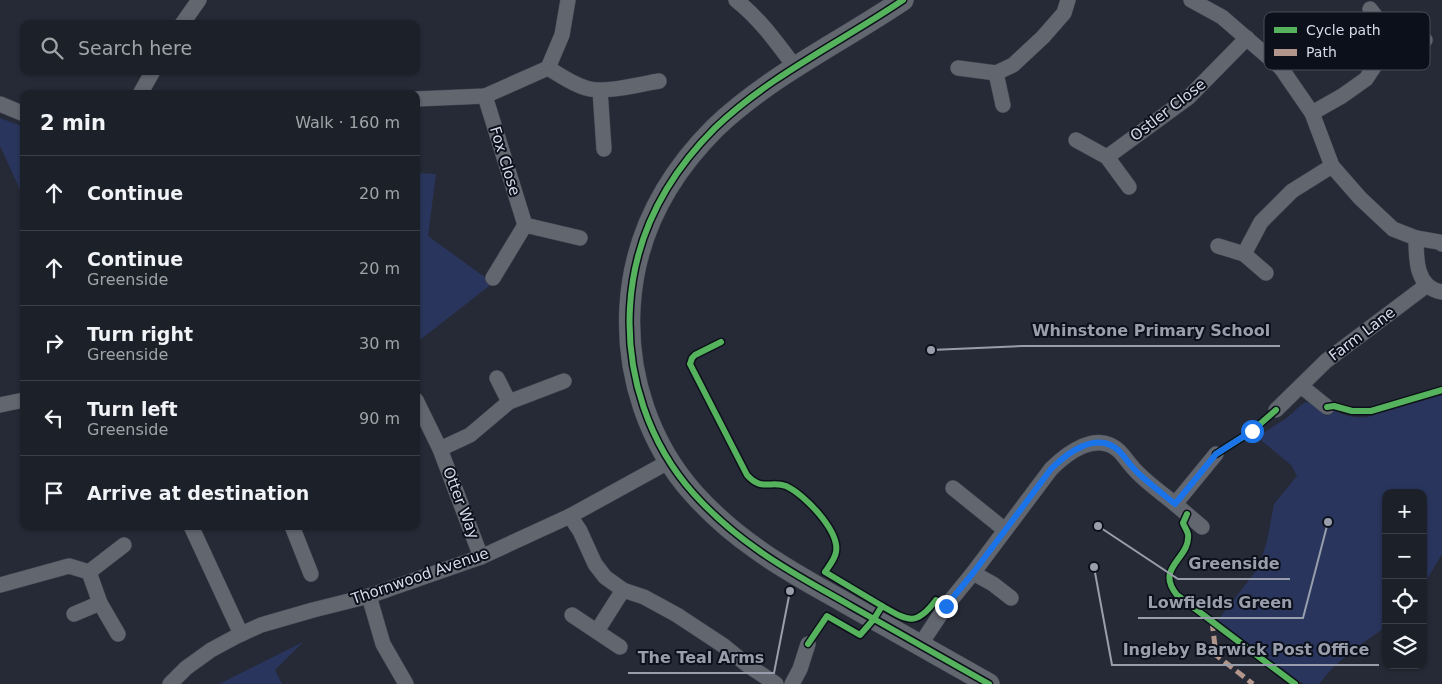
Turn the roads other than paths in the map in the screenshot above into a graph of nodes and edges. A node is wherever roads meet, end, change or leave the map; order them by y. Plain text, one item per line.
1 (199, 0) edge
2 (568, 0) edge
3 (736, 0) edge
4 (903, 0) edge
5 (1068, 0) edge
6 (1191, 0) edge
7 (1370, 9) dead end
8 (1372, 12) edge
9 (185, 20) edge
10 (1247, 38) junction
11 (1264, 53) edge
12 (795, 67) junction
13 (548, 68) junction
14 (958, 68) dead end
15 (1282, 70) edge
16 (1371, 70) edge
17 (996, 73) junction
18 (151, 75) edge
19 (659, 81) dead end
20 (142, 90) edge
21 (600, 90) junction
22 (485, 96) junction
23 (420, 99) edge
24 (0, 104) edge
25 (1003, 104) dead end
26 (20, 112) edge
27 (1312, 113) junction
28 (1076, 140) dead end
29 (604, 149) dead end
30 (1107, 157) junction
31 (1332, 166) junction
32 (1129, 187) dead end
33 (525, 225) junction
34 (580, 238) dead end
35 (1416, 238) junction
36 (1441, 241) edge
37 (1218, 246) dead end
38 (1244, 254) junction
39 (1266, 273) dead end
40 (493, 278) dead end
41 (1427, 285) junction
42 (1442, 292) edge
43 (497, 378) dead end
44 (564, 381) dead end
45 (1301, 386) junction
46 (20, 401) edge
47 (509, 402) junction
48 (0, 405) edge
49 (1327, 407) dead end
50 (420, 408) edge
51 (1276, 410) dead end
52 (440, 449) junction
53 (1216, 454) dead end
54 (670, 461) junction
55 (953, 488) dead end
56 (1175, 504) junction
57 (570, 516) junction
58 (1202, 527) dead end
59 (193, 530) edge
60 (294, 530) edge
61 (1005, 530) junction
62 (124, 545) dead end
63 (481, 557) junction
64 (89, 572) junction
65 (973, 573) junction
66 (311, 574) dead end
67 (0, 585) edge
68 (623, 590) junction
69 (369, 596) junction
70 (1011, 598) dead end
71 (100, 603) junction
72 (74, 614) dead end
73 (572, 615) dead end
74 (597, 631) junction
75 (118, 634) dead end
76 (241, 634) junction
77 (808, 644) dead end
78 (920, 645) junction
79 (620, 647) dead end
80 (170, 684) edge
81 (406, 684) edge
82 (776, 684) edge
83 (792, 684) edge
84 (989, 684) edge

1 - 9 street
2 - 13 street
3 - 12 street
4 - 12 street
5 - 17 street
6 - 10 street
7 - 8 street
10 - 11 street
10 - 30 street, Ostler Close
12 - 54 street
13 - 21 street
13 - 22 street
14 - 17 street
15 - 27 street
16 - 27 street
17 - 25 street
18 - 20 street
19 - 21 street
21 - 29 street
22 - 23 street
22 - 33 street, Fox Close
24 - 26 street
27 - 31 street
28 - 30 street
30 - 32 street
31 - 35 street
31 - 38 street
33 - 34 street
33 - 40 street
35 - 36 street
35 - 41 street
37 - 38 street
38 - 39 street
41 - 42 street
41 - 45 street, Farm Lane
43 - 47 street
44 - 47 street, Otter Way
45 - 49 street
45 - 51 street, Farm Lane
46 - 48 street
47 - 52 street, Otter Way
50 - 52 street, Otter Way
52 - 63 street, Otter Way
53 - 56 street
54 - 57 street, Thornwood Avenue
54 - 78 street
55 - 61 street
56 - 58 street
56 - 61 street
57 - 63 street, Thornwood Avenue
57 - 68 street
59 - 76 street
60 - 66 street
61 - 65 street
62 - 64 street
63 - 69 street, Thornwood Avenue
64 - 67 street
64 - 71 street
65 - 70 street
65 - 78 street
68 - 74 street
68 - 82 street
69 - 76 street, Thornwood Avenue
69 - 81 street
71 - 72 street
71 - 75 street
73 - 74 street
74 - 79 street
76 - 80 street, Thornwood Avenue
77 - 83 street
78 - 84 street

